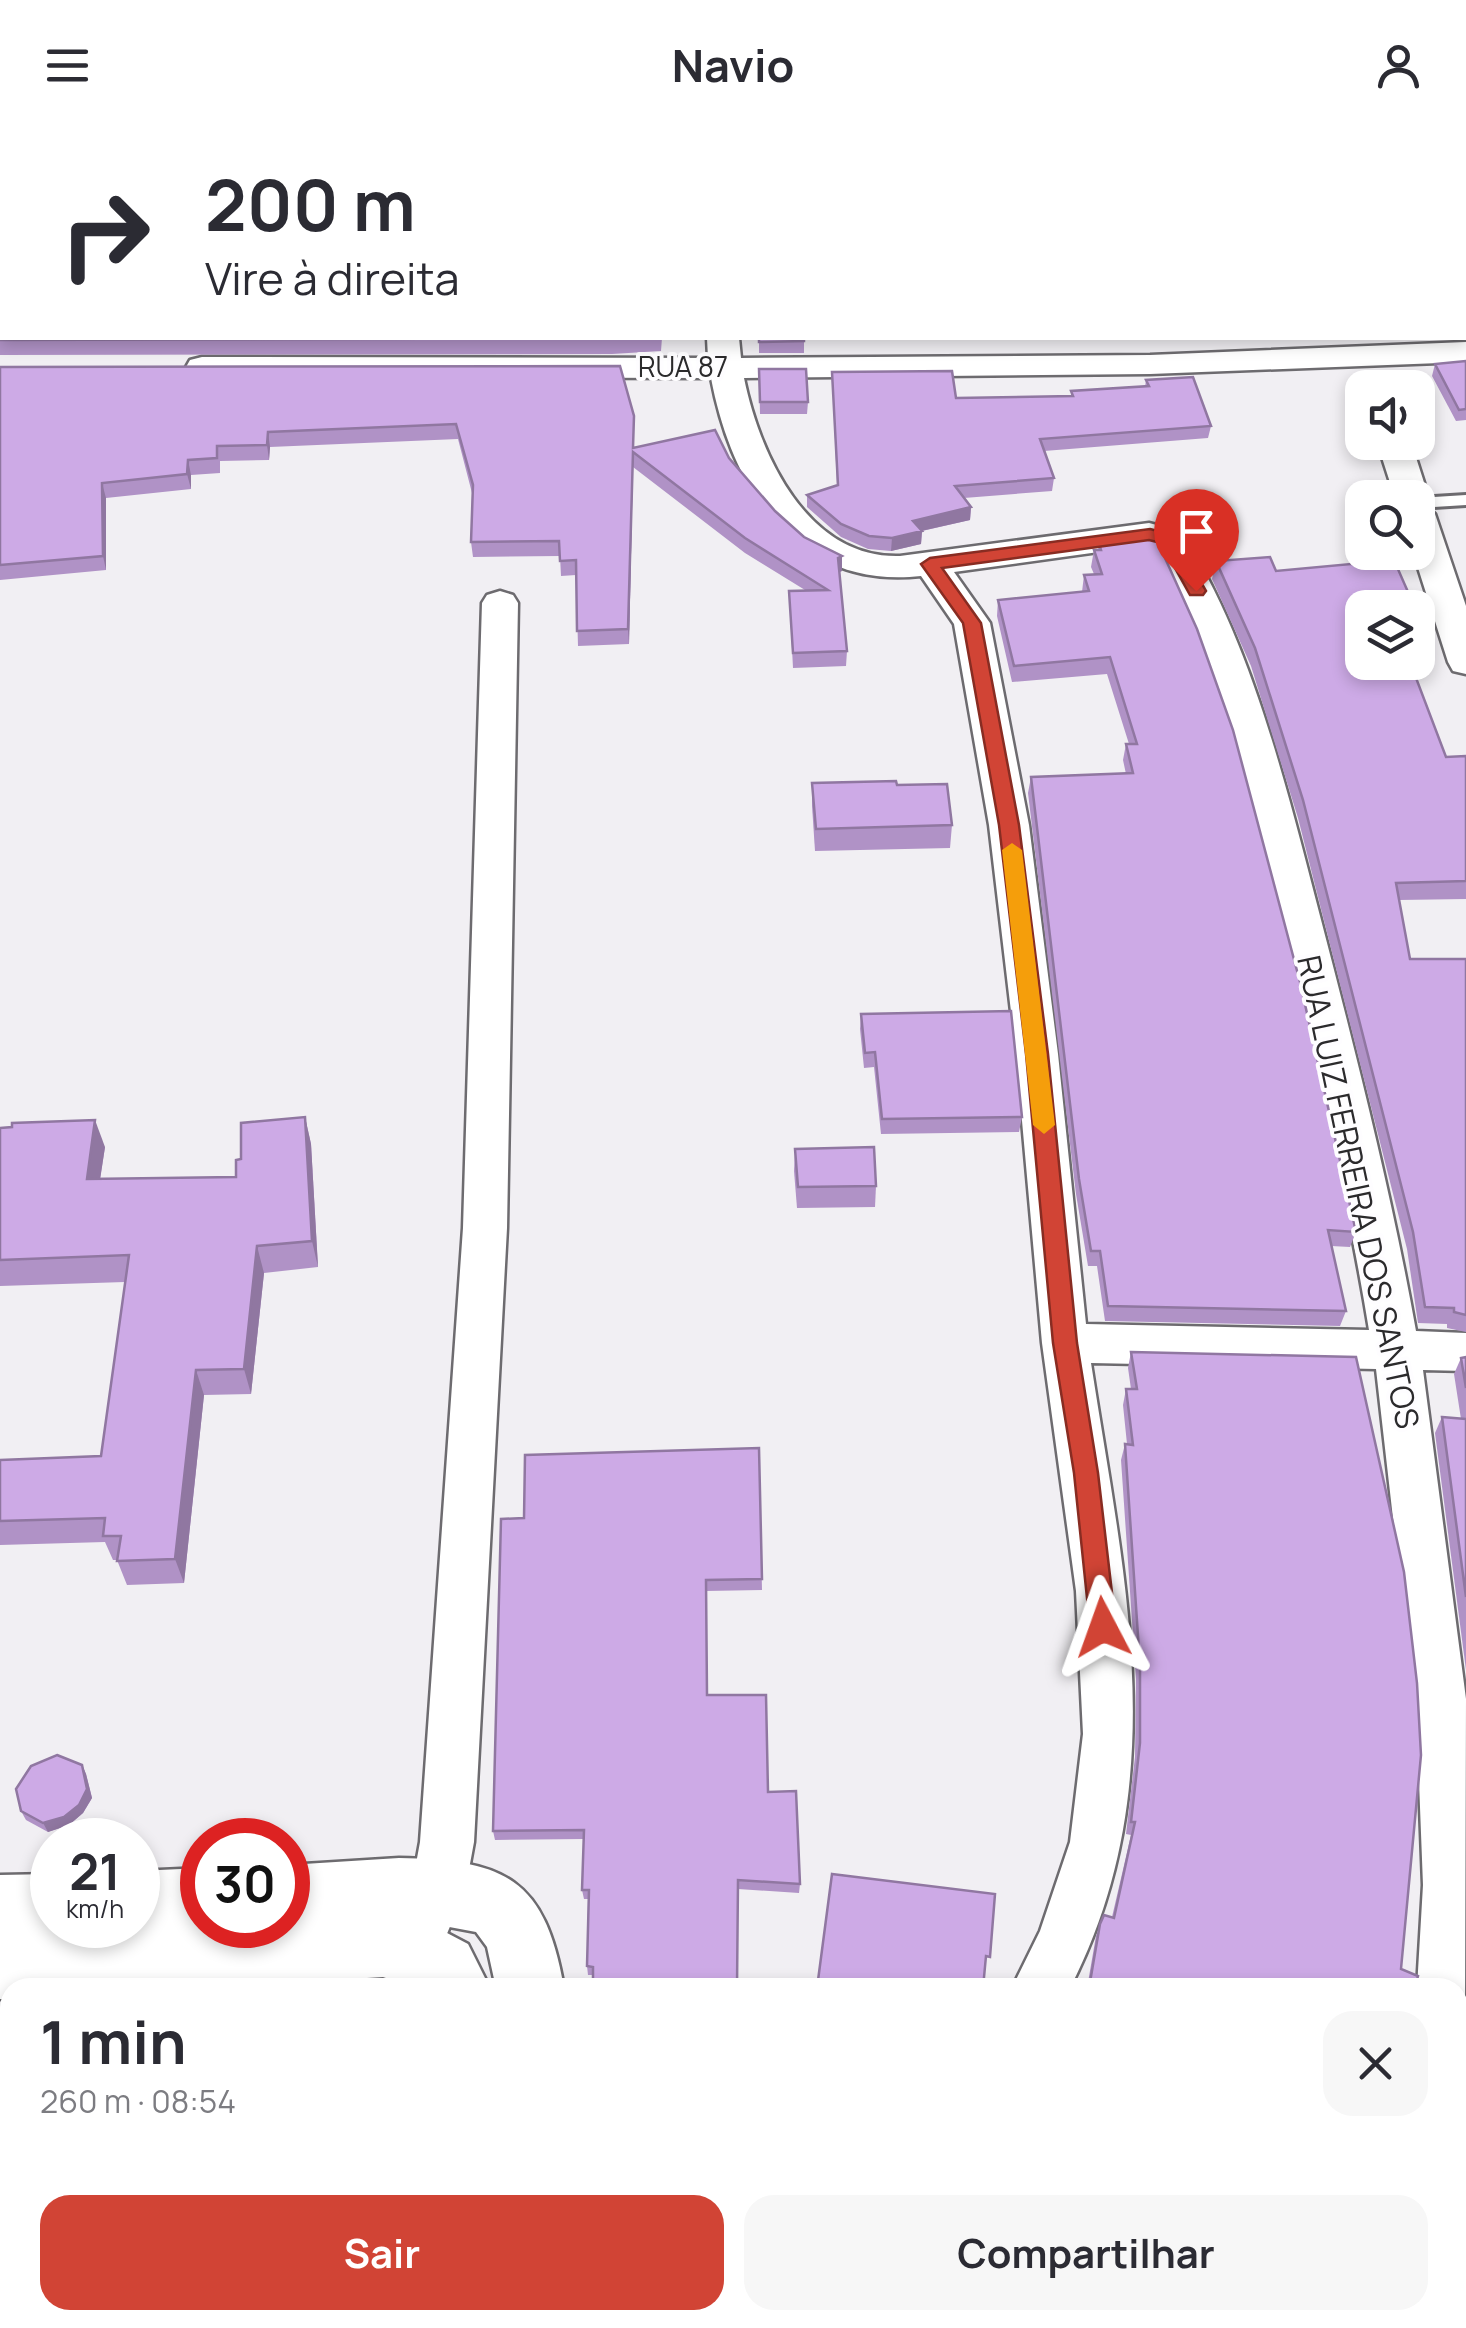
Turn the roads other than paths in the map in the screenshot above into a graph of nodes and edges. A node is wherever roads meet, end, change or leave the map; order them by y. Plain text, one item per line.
1 (723, 352) edge
2 (1466, 352) edge
3 (175, 367) edge
4 (1380, 370) edge
5 (1345, 371) edge
6 (1466, 500) edge
7 (1435, 502) edge
8 (930, 564) junction
9 (1435, 566) edge
10 (500, 603) dead end
11 (1466, 662) edge
12 (1065, 1343) junction
13 (1396, 1349) junction
14 (1466, 1352) edge
15 (459, 1894) junction
16 (310, 1897) edge
17 (30, 1907) edge
18 (0, 1908) edge
19 (0, 1966) edge
20 (439, 1971) edge
21 (527, 1978) edge
22 (1045, 1978) edge
23 (1447, 1978) edge

1 - 3 street, RUA 87
1 - 5 street, RUA 87
1 - 8 street
2 - 4 street, RUA 87
6 - 7 lane
8 - 12 street
8 - 13 street, RUA LUIZ FERREIRA DOS SANTOS
9 - 11 street
10 - 15 street
12 - 13 street
12 - 22 street
13 - 14 street
13 - 23 street, RUA LUIZ FERREIRA DOS SANTOS
15 - 16 street
15 - 20 street
15 - 21 street
17 - 18 street
19 - 20 street

